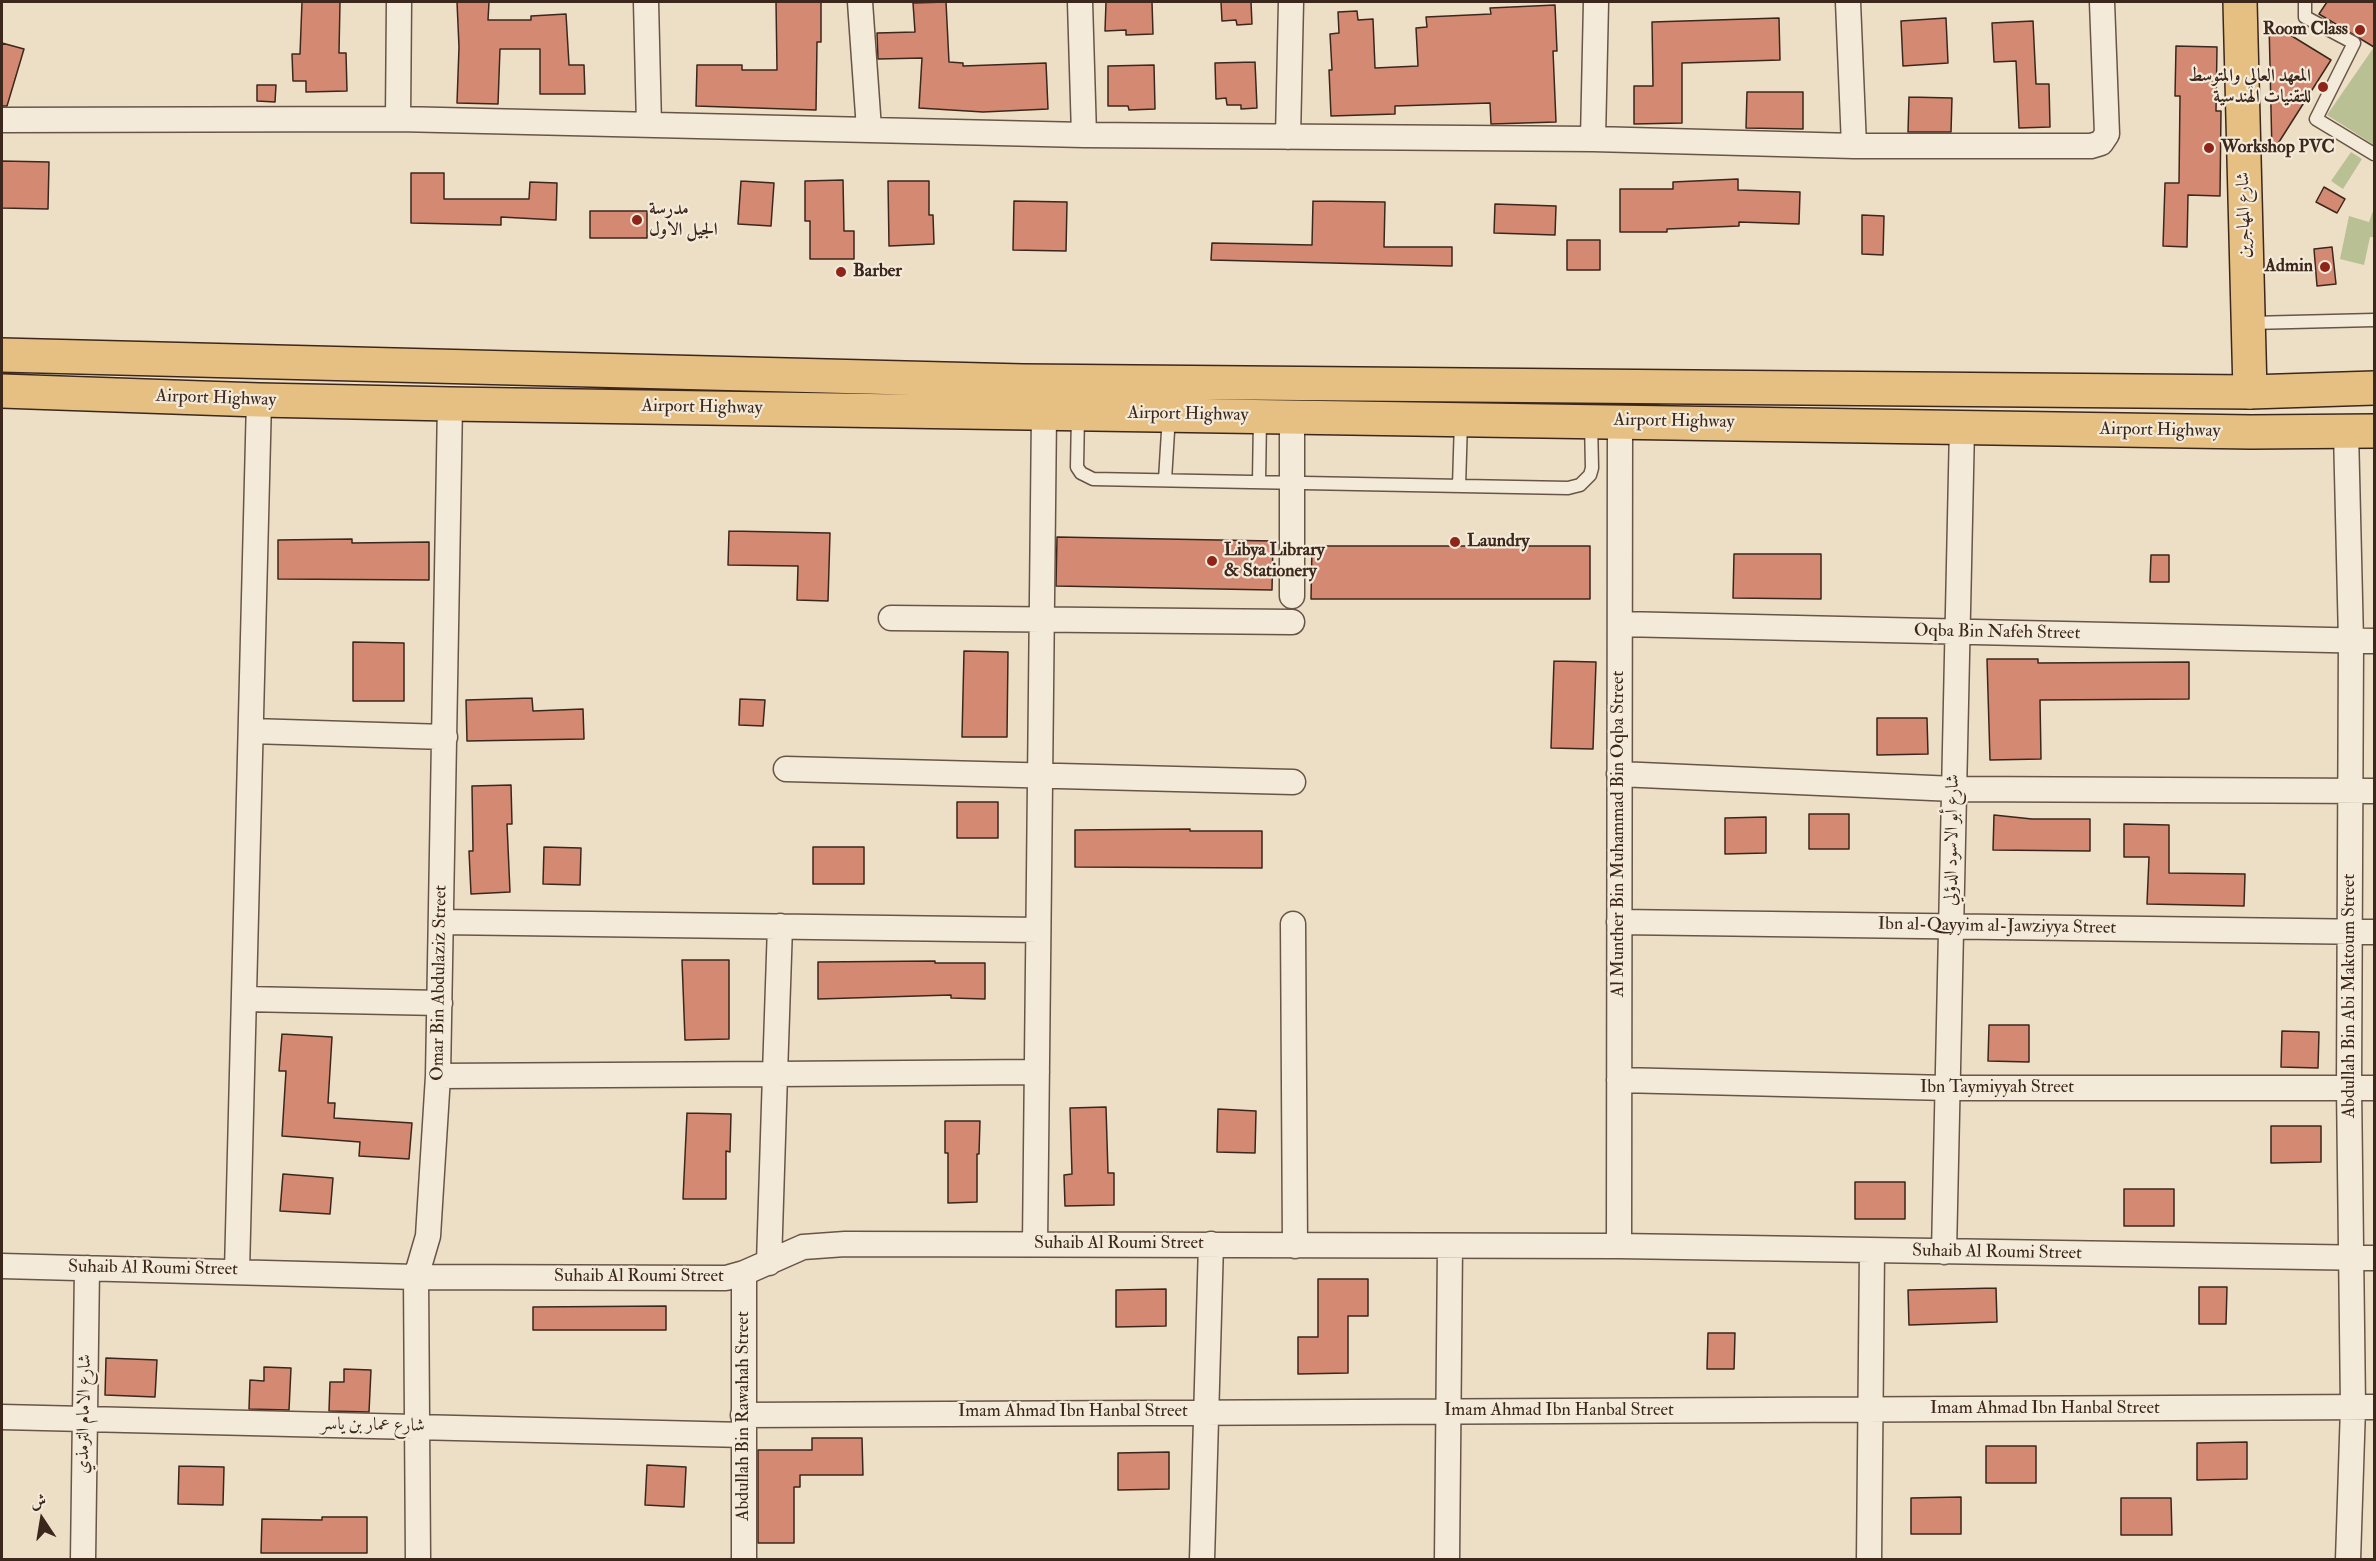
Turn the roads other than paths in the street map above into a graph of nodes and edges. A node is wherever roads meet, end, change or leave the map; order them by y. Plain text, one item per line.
1 (399, 2) edge
2 (646, 2) edge
3 (860, 2) edge
4 (1080, 2) edge
5 (1291, 2) edge
6 (1596, 2) edge
7 (1848, 2) edge
8 (2102, 2) edge
9 (2240, 2) edge
10 (2305, 2) edge
11 (398, 119) junction
12 (2, 120) edge
13 (649, 125) junction
14 (869, 129) junction
15 (1084, 135) junction
16 (1288, 137) junction
17 (1593, 139) junction
18 (1854, 146) junction
19 (2374, 154) edge
20 (2374, 321) edge
21 (2248, 323) junction
22 (2, 355) edge
23 (2374, 388) edge
24 (2, 392) edge
25 (2250, 392) junction
26 (259, 400) junction
27 (450, 404) junction
28 (1044, 413) junction
29 (1078, 413) junction
30 (1168, 414) junction
31 (1260, 416) junction
32 (1292, 416) junction
33 (1461, 419) junction
34 (1605, 421) junction
35 (1962, 427) junction
36 (2360, 432) edge
37 (1165, 480) junction
38 (1259, 482) junction
39 (1292, 483) junction
40 (1459, 486) junction
41 (1292, 596) dead end
42 (891, 618) dead end
43 (1042, 620) junction
44 (1293, 622) dead end
45 (1620, 624) junction
46 (1957, 632) junction
47 (2351, 641) junction
48 (2374, 641) edge
49 (251, 731) junction
50 (445, 737) junction
51 (786, 769) dead end
52 (1620, 774) junction
53 (1040, 775) junction
54 (1293, 782) dead end
55 (1954, 789) junction
56 (2350, 791) junction
57 (2374, 791) edge
58 (441, 922) junction
59 (1619, 922) junction
60 (1293, 924) dead end
61 (780, 926) junction
62 (1951, 926) junction
63 (1038, 930) junction
64 (2349, 931) junction
65 (2374, 932) edge
66 (244, 999) junction
67 (440, 1003) junction
68 (1037, 1072) junction
69 (775, 1074) junction
70 (438, 1076) junction
71 (1619, 1080) junction
72 (2349, 1087) junction
73 (1948, 1088) junction
74 (2374, 1088) edge
75 (1035, 1244) junction
76 (1211, 1244) junction
77 (1295, 1246) junction
78 (1450, 1246) junction
79 (1619, 1246) junction
80 (1872, 1251) junction
81 (1944, 1252) junction
82 (2363, 1258) edge
83 (769, 1263) junction
84 (2, 1266) edge
85 (87, 1268) junction
86 (237, 1271) junction
87 (744, 1273) junction
88 (416, 1277) junction
89 (2364, 1407) edge
90 (1870, 1410) junction
91 (1206, 1411) junction
92 (1449, 1412) junction
93 (2, 1417) edge
94 (85, 1419) junction
95 (743, 1425) junction
96 (417, 1427) junction
97 (83, 1560) edge
98 (418, 1560) edge
99 (744, 1560) edge
100 (1202, 1560) edge
101 (1447, 1560) edge
102 (1869, 1560) edge
103 (2348, 1560) edge

1 - 11 street
2 - 13 street
3 - 14 street
4 - 15 street
5 - 16 street
6 - 17 street
7 - 18 street
8 - 18 street
9 - 21 main road, شارع المهاجرين
10 - 19 lane
11 - 12 street
11 - 13 street
13 - 14 street
14 - 15 street
15 - 16 street
16 - 17 street
17 - 18 street
20 - 21 lane
21 - 25 main road, شارع المهاجرين
22 - 25 main road, Airport Highway
23 - 25 main road, Airport Highway
24 - 26 main road, Airport Highway
26 - 27 main road, Airport Highway
26 - 49 street
27 - 28 main road, Airport Highway
27 - 50 street, Omar Bin Abdulaziz Street
28 - 29 main road, Airport Highway
28 - 43 street
29 - 30 main road, Airport Highway
29 - 37 lane
30 - 31 main road, Airport Highway
30 - 37 lane
31 - 32 main road, Airport Highway
31 - 38 lane
32 - 33 main road, Airport Highway
32 - 39 street
33 - 34 main road, Airport Highway
33 - 40 lane
34 - 35 main road, Airport Highway
34 - 40 lane
34 - 45 street, Al Munther Bin Muhammad Bin Oqba Street
35 - 36 main road, Airport Highway
35 - 46 street, شارع أبو الاسود الدؤلي
36 - 47 street, Abdullah Bin Abi Maktoum Street
37 - 38 lane
38 - 39 lane
39 - 40 lane
39 - 41 street
42 - 43 street
43 - 44 street
43 - 53 street
45 - 46 street, Oqba Bin Nafeh Street
45 - 52 street, Al Munther Bin Muhammad Bin Oqba Street
46 - 47 street, Oqba Bin Nafeh Street
46 - 55 street, شارع أبو الاسود الدؤلي
47 - 48 street, Oqba Bin Nafeh Street
47 - 56 street, Abdullah Bin Abi Maktoum Street
49 - 50 street
49 - 66 street
50 - 58 street, Omar Bin Abdulaziz Street
51 - 53 street
52 - 55 street
52 - 59 street, Al Munther Bin Muhammad Bin Oqba Street
53 - 54 street
53 - 63 street
55 - 56 street
55 - 62 street, شارع أبو الاسود الدؤلي
56 - 57 street
56 - 64 street, Abdullah Bin Abi Maktoum Street
58 - 61 street
58 - 67 street, Omar Bin Abdulaziz Street
59 - 62 street, Ibn al-Qayyim al-Jawziyya Street
59 - 71 street, Al Munther Bin Muhammad Bin Oqba Street
60 - 77 street
61 - 63 street
61 - 69 street
62 - 64 street, Ibn al-Qayyim al-Jawziyya Street
62 - 73 street, شارع أبو الاسود الدؤلي
63 - 68 street
64 - 65 street, Ibn al-Qayyim al-Jawziyya Street
64 - 72 street, Abdullah Bin Abi Maktoum Street
66 - 67 street
66 - 86 street
67 - 70 street, Omar Bin Abdulaziz Street
68 - 69 street
68 - 75 street
69 - 70 street
69 - 83 street
70 - 88 street, Omar Bin Abdulaziz Street
71 - 73 street, Ibn Taymiyyah Street
71 - 79 street, Al Munther Bin Muhammad Bin Oqba Street
72 - 73 street, Ibn Taymiyyah Street
72 - 74 street, Ibn Taymiyyah Street
72 - 82 street, Abdullah Bin Abi Maktoum Street
73 - 81 street, شارع أبو الاسود الدؤلي
75 - 76 street, Suhaib Al Roumi Street
75 - 83 street, Suhaib Al Roumi Street
76 - 77 street, Suhaib Al Roumi Street
76 - 91 street
77 - 78 street, Suhaib Al Roumi Street
78 - 79 street, Suhaib Al Roumi Street
78 - 92 street
79 - 80 street, Suhaib Al Roumi Street
80 - 81 street, Suhaib Al Roumi Street
80 - 90 street
81 - 82 street, Suhaib Al Roumi Street
82 - 89 street, Abdullah Bin Abi Maktoum Street
83 - 87 street, Suhaib Al Roumi Street
84 - 85 street, Suhaib Al Roumi Street
85 - 86 street, Suhaib Al Roumi Street
85 - 94 street, شارع الامام الترمذي
86 - 88 street, Suhaib Al Roumi Street
87 - 88 street, Suhaib Al Roumi Street
87 - 95 street, Abdullah Bin Rawahah Street
88 - 96 street, Omar Bin Abdulaziz Street
89 - 90 street, Imam Ahmad Ibn Hanbal Street
89 - 103 street, Abdullah Bin Abi Maktoum Street
90 - 92 street, Imam Ahmad Ibn Hanbal Street
90 - 102 street
91 - 92 street, Imam Ahmad Ibn Hanbal Street
91 - 95 street, Imam Ahmad Ibn Hanbal Street
91 - 100 street
92 - 101 street
93 - 94 street, شارع عمار بن ياسر
94 - 96 street, شارع عمار بن ياسر
94 - 97 street, شارع الامام الترمذي
95 - 96 street, شارع عمار بن ياسر
95 - 99 street, Abdullah Bin Rawahah Street
96 - 98 street, Omar Bin Abdulaziz Street

